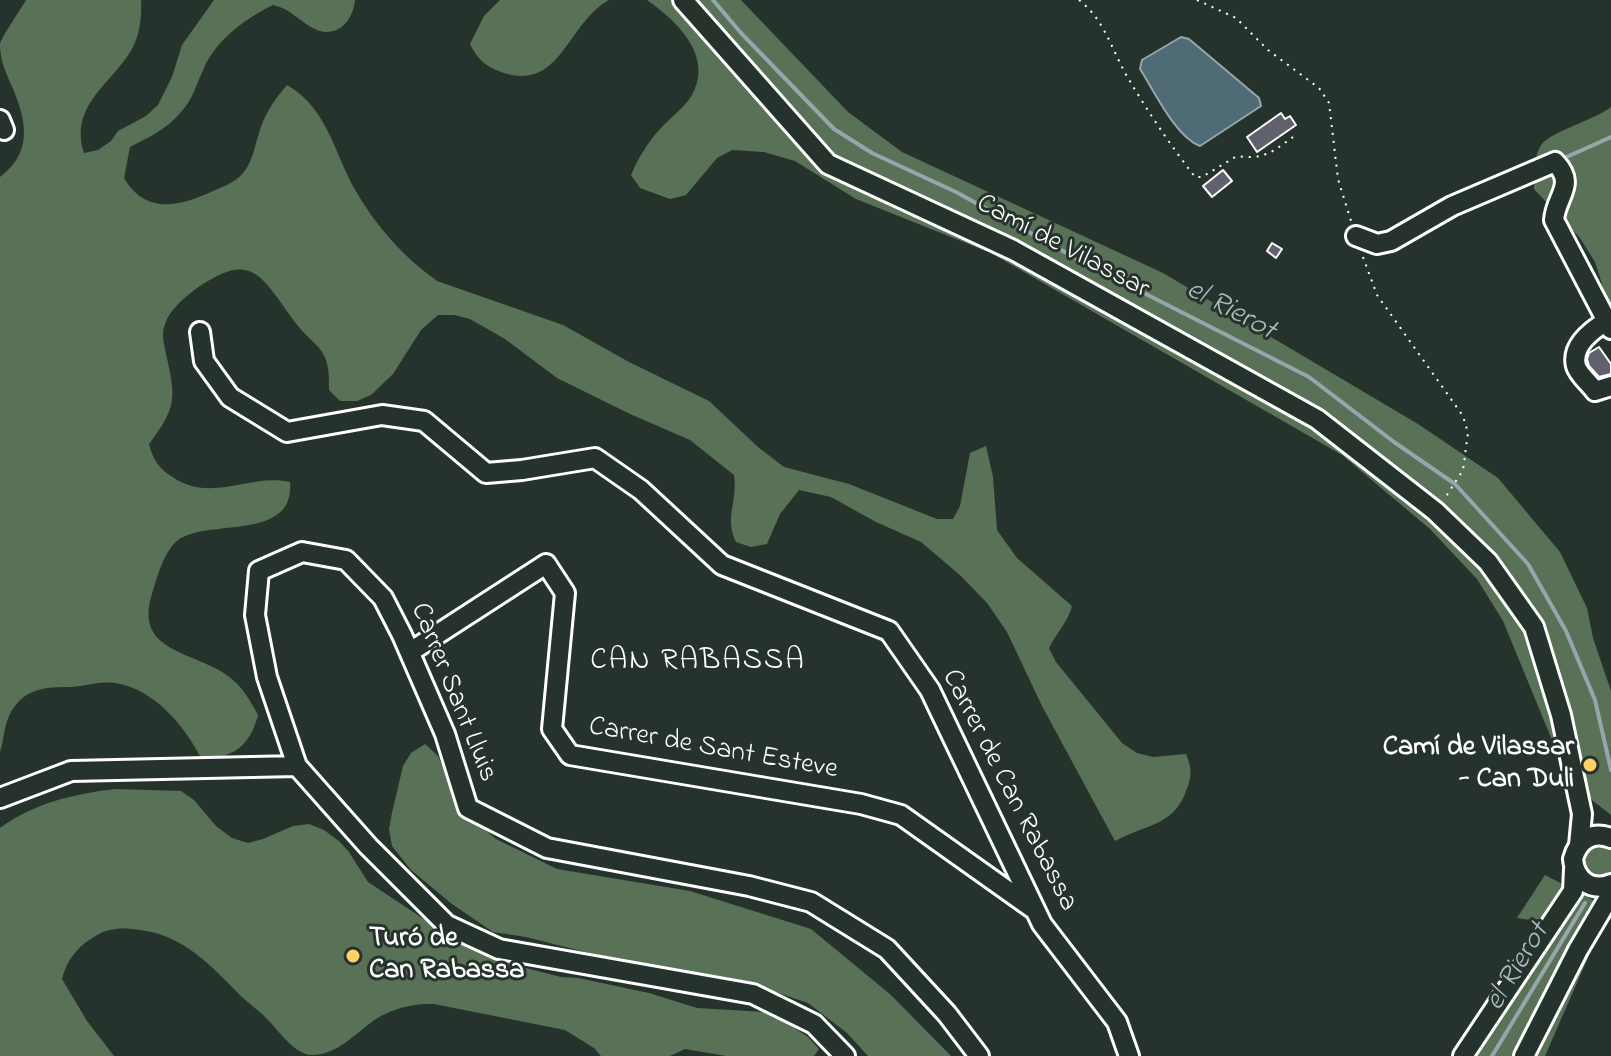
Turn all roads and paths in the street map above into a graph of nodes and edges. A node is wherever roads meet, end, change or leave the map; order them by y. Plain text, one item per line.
1 (683, 0) edge
2 (1079, 0) edge
3 (1197, 0) edge
4 (1293, 137) dead end
5 (1356, 236) junction
6 (1609, 325) edge
7 (200, 332) dead end
8 (1611, 386) edge
9 (1441, 504) dead end
10 (410, 652) junction
11 (297, 766) junction
12 (0, 798) edge
13 (1582, 814) junction
14 (1608, 837) edge
15 (1579, 845) junction
16 (1597, 892) edge
17 (1035, 909) junction
18 (845, 1056) edge
19 (979, 1056) edge
20 (1129, 1056) edge
21 (1463, 1056) edge
22 (1524, 1056) edge

1 - 13 street, Camí de Vilassar
2 - 4 path
3 - 5 path
5 - 6 street
5 - 9 path
6 - 8 street
7 - 17 street, Carrer de Can Rabassa
10 - 11 street, Carrer Sant Lluis
10 - 17 street, Carrer de Sant Esteve
10 - 19 street, Carrer Sant Lluis
11 - 12 street
11 - 18 street
13 - 14 street
13 - 15 street, Camí de Vilassar
14 - 15 street
15 - 16 street, Camí de Vilassar
16 - 21 street
16 - 22 street
17 - 20 street, Carrer de Can Rabassa

